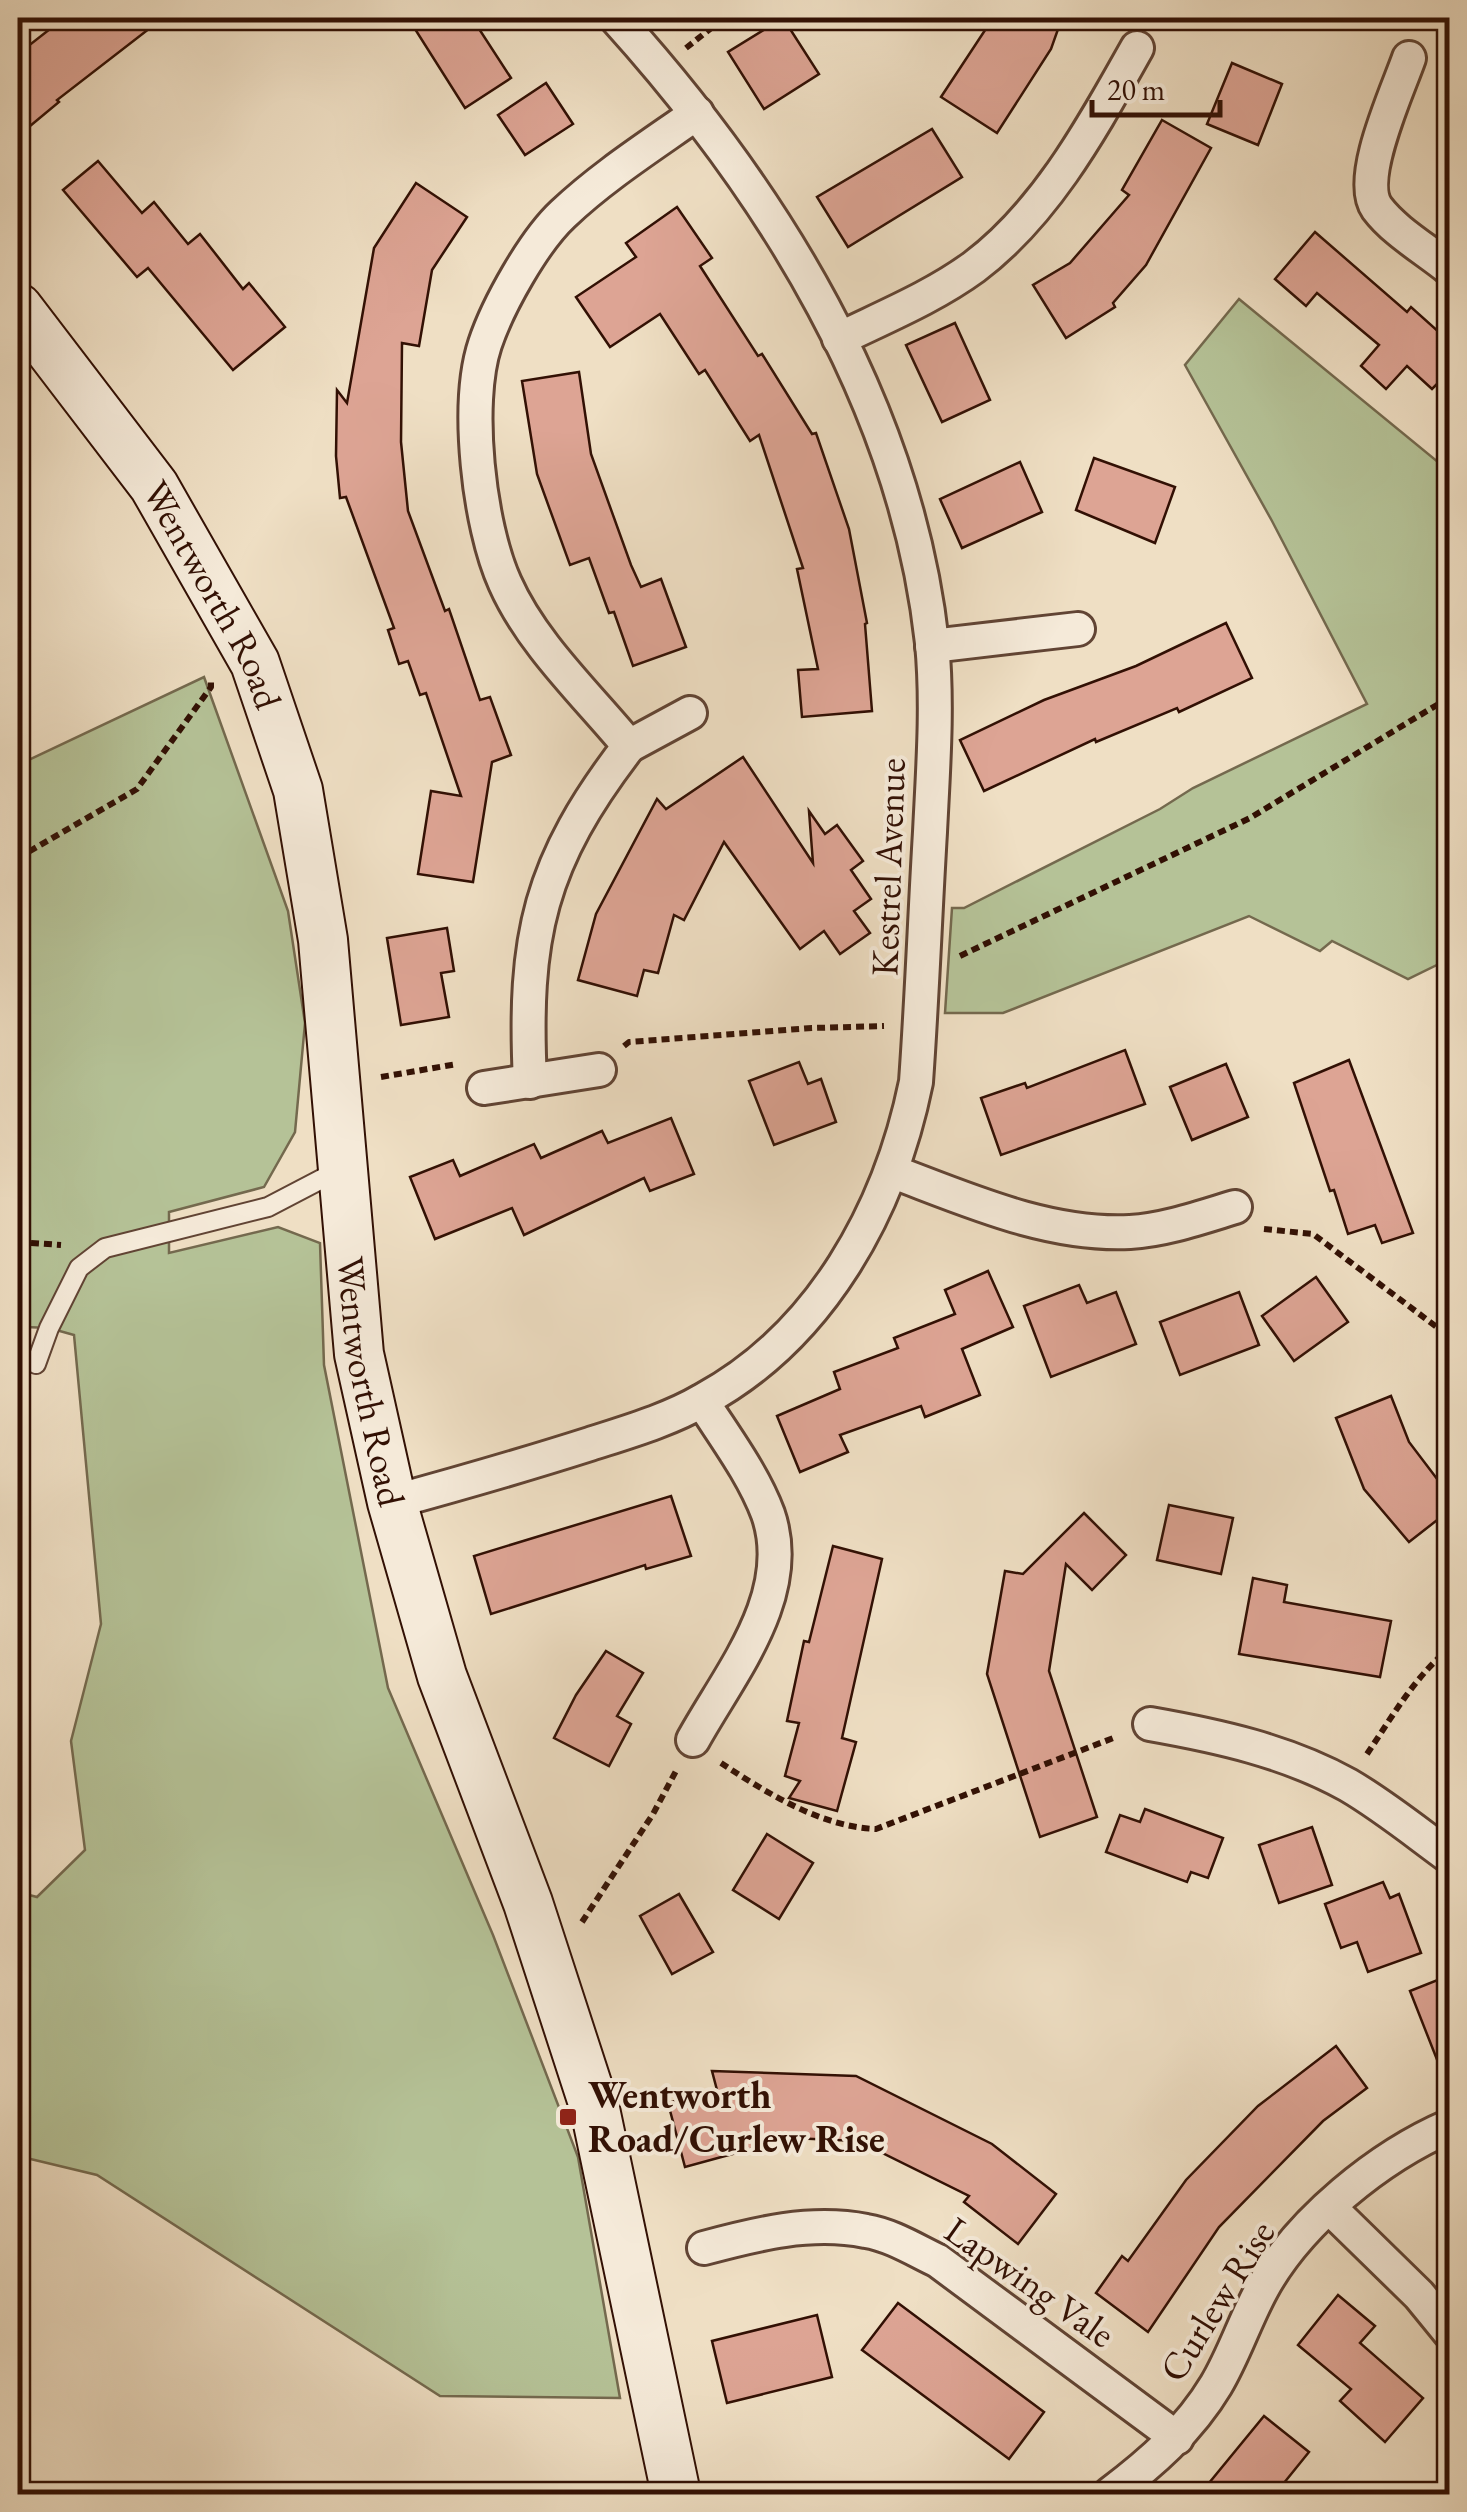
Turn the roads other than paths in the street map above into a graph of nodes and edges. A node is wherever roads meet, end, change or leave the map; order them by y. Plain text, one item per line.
1 (616, 18) edge
2 (1137, 48) dead end
3 (1409, 58) dead end
4 (697, 113) junction
5 (1450, 269) edge
6 (18, 308) edge
7 (839, 339) junction
8 (1078, 629) dead end
9 (932, 646) junction
10 (690, 713) dead end
11 (629, 746) junction
12 (599, 1070) road end
13 (530, 1082) junction
14 (484, 1088) road end
15 (342, 1169) junction
16 (891, 1171) junction
17 (1236, 1206) road end
18 (36, 1364) dead end
19 (702, 1401) junction
20 (392, 1502) junction
21 (1150, 1724) road end
22 (693, 1740) road end
23 (1450, 1857) edge
24 (1450, 2126) edge
25 (1330, 2208) junction
26 (704, 2248) dead end
27 (1450, 2333) edge
28 (1177, 2438) junction
29 (676, 2494) edge
30 (1110, 2494) edge

1 - 4 street, Kestrel Avenue
2 - 7 street
3 - 5 street
4 - 7 street, Kestrel Avenue
4 - 11 street
6 - 15 street, Wentworth Road
7 - 9 street, Kestrel Avenue
8 - 9 street
9 - 16 street, Kestrel Avenue
10 - 11 street
11 - 13 street
12 - 13 street
13 - 14 street
15 - 18 lane
15 - 20 street, Wentworth Road
16 - 17 street
16 - 19 street, Kestrel Avenue
19 - 20 street, Kestrel Avenue
19 - 22 street
20 - 29 street, Wentworth Road
21 - 23 street
24 - 25 street, Curlew Rise
25 - 27 street
25 - 28 street, Curlew Rise
26 - 28 street, Lapwing Vale
28 - 30 street, Curlew Rise

